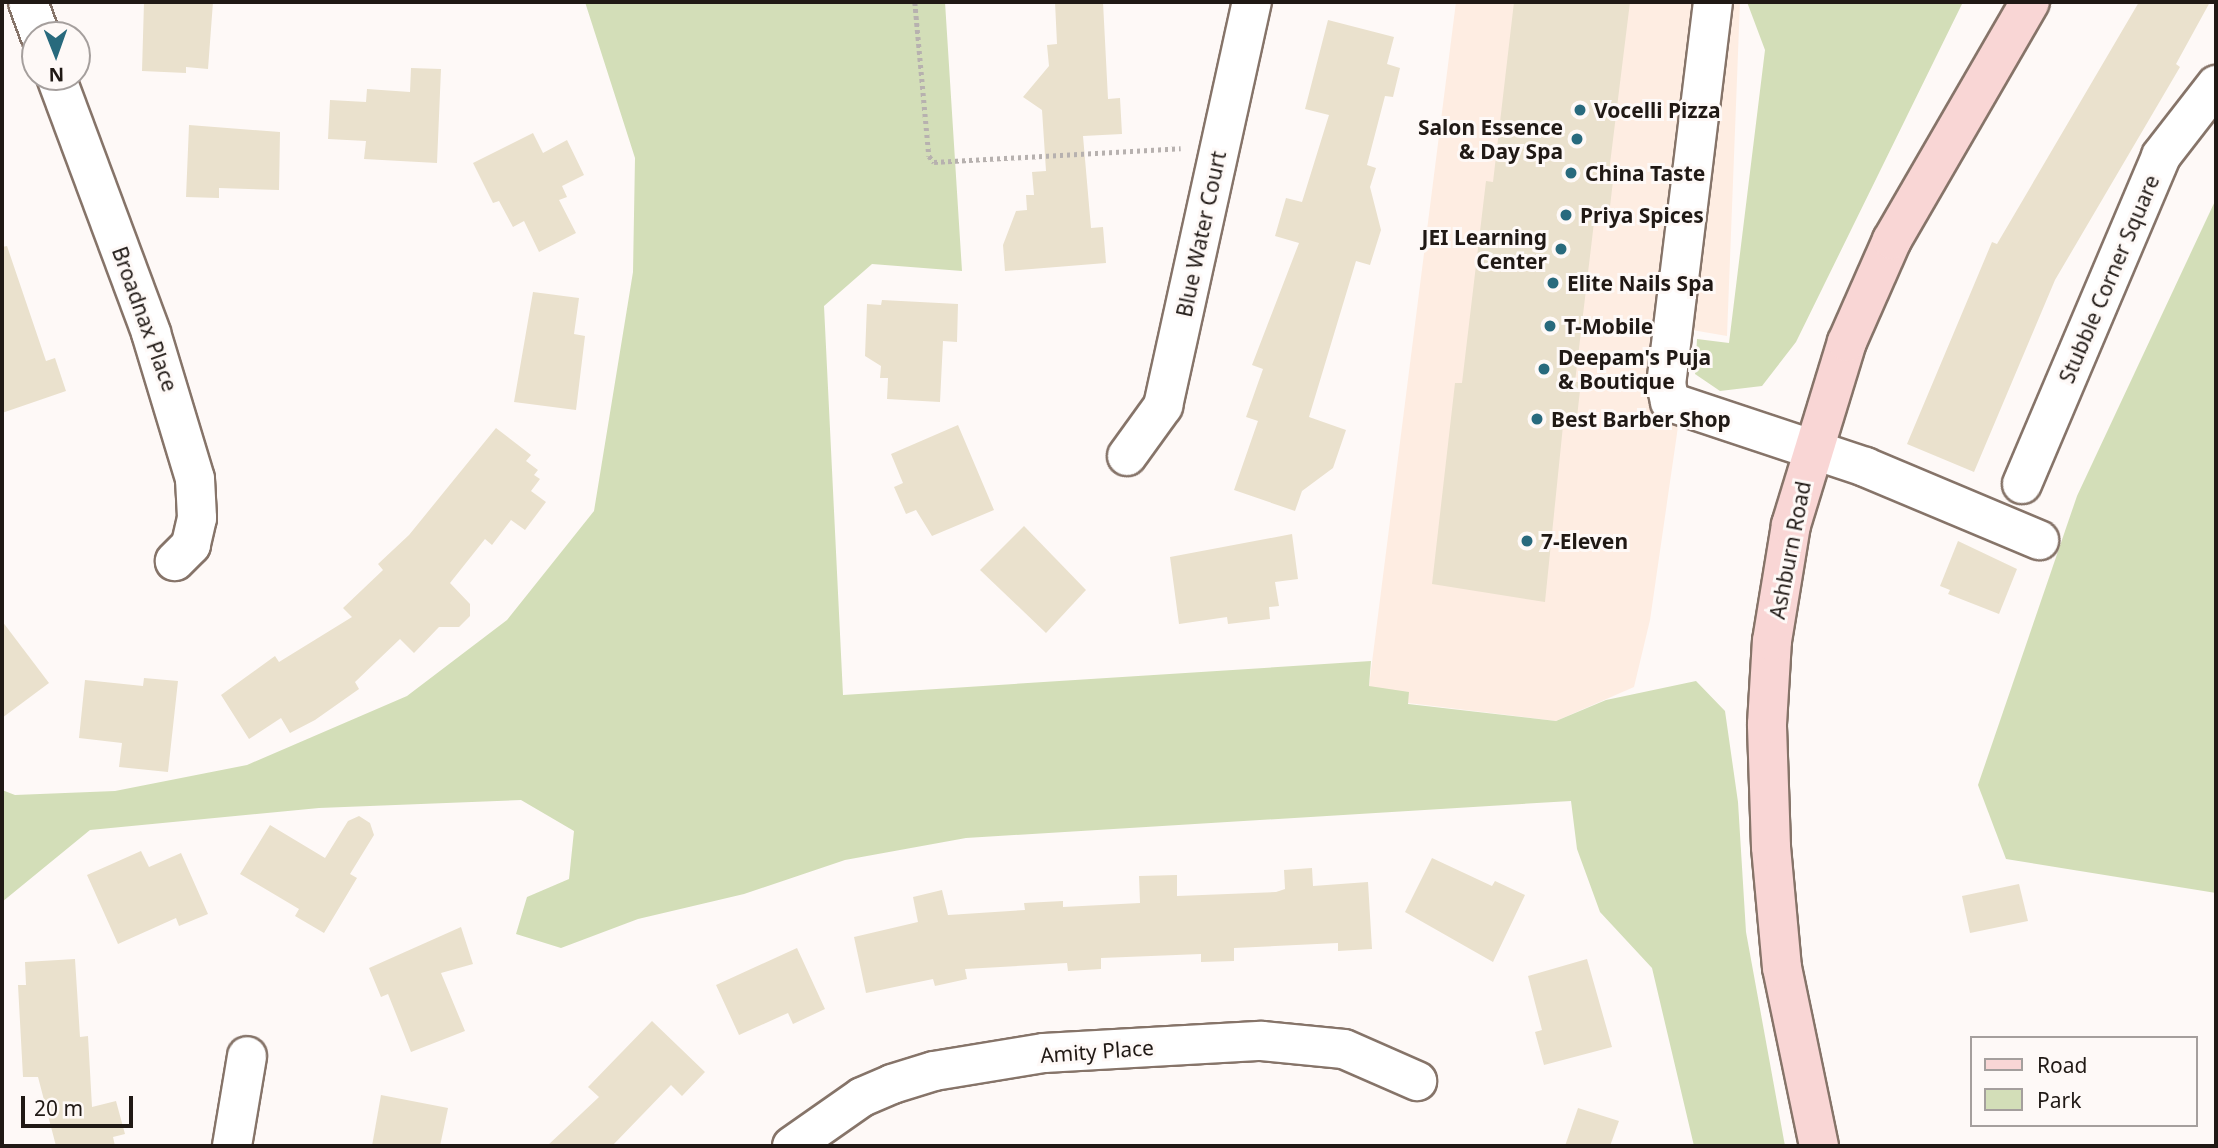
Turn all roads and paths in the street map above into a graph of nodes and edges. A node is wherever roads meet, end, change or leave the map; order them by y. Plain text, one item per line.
1 (28, 2) edge
2 (915, 2) edge
3 (1252, 2) edge
4 (1713, 2) edge
5 (2030, 2) edge
6 (35, 21) edge
7 (2216, 85) edge
8 (61, 91) edge
9 (1221, 146) junction
10 (1812, 448) junction
11 (1127, 456) dead end
12 (2022, 484) dead end
13 (2039, 540) dead end
14 (175, 561) dead end
15 (247, 1056) dead end
16 (1417, 1081) dead end
17 (232, 1146) edge
18 (792, 1146) edge
19 (1819, 1146) edge

1 - 6 street
2 - 9 path
3 - 9 street, Blue Water Court
4 - 10 street
5 - 10 main road, Ashburn Road
7 - 12 street, Stubble Corner Square
8 - 14 street, Broadnax Place
9 - 11 street, Blue Water Court
10 - 13 street
10 - 19 main road, Ashburn Road
15 - 17 street
16 - 18 street, Amity Place

